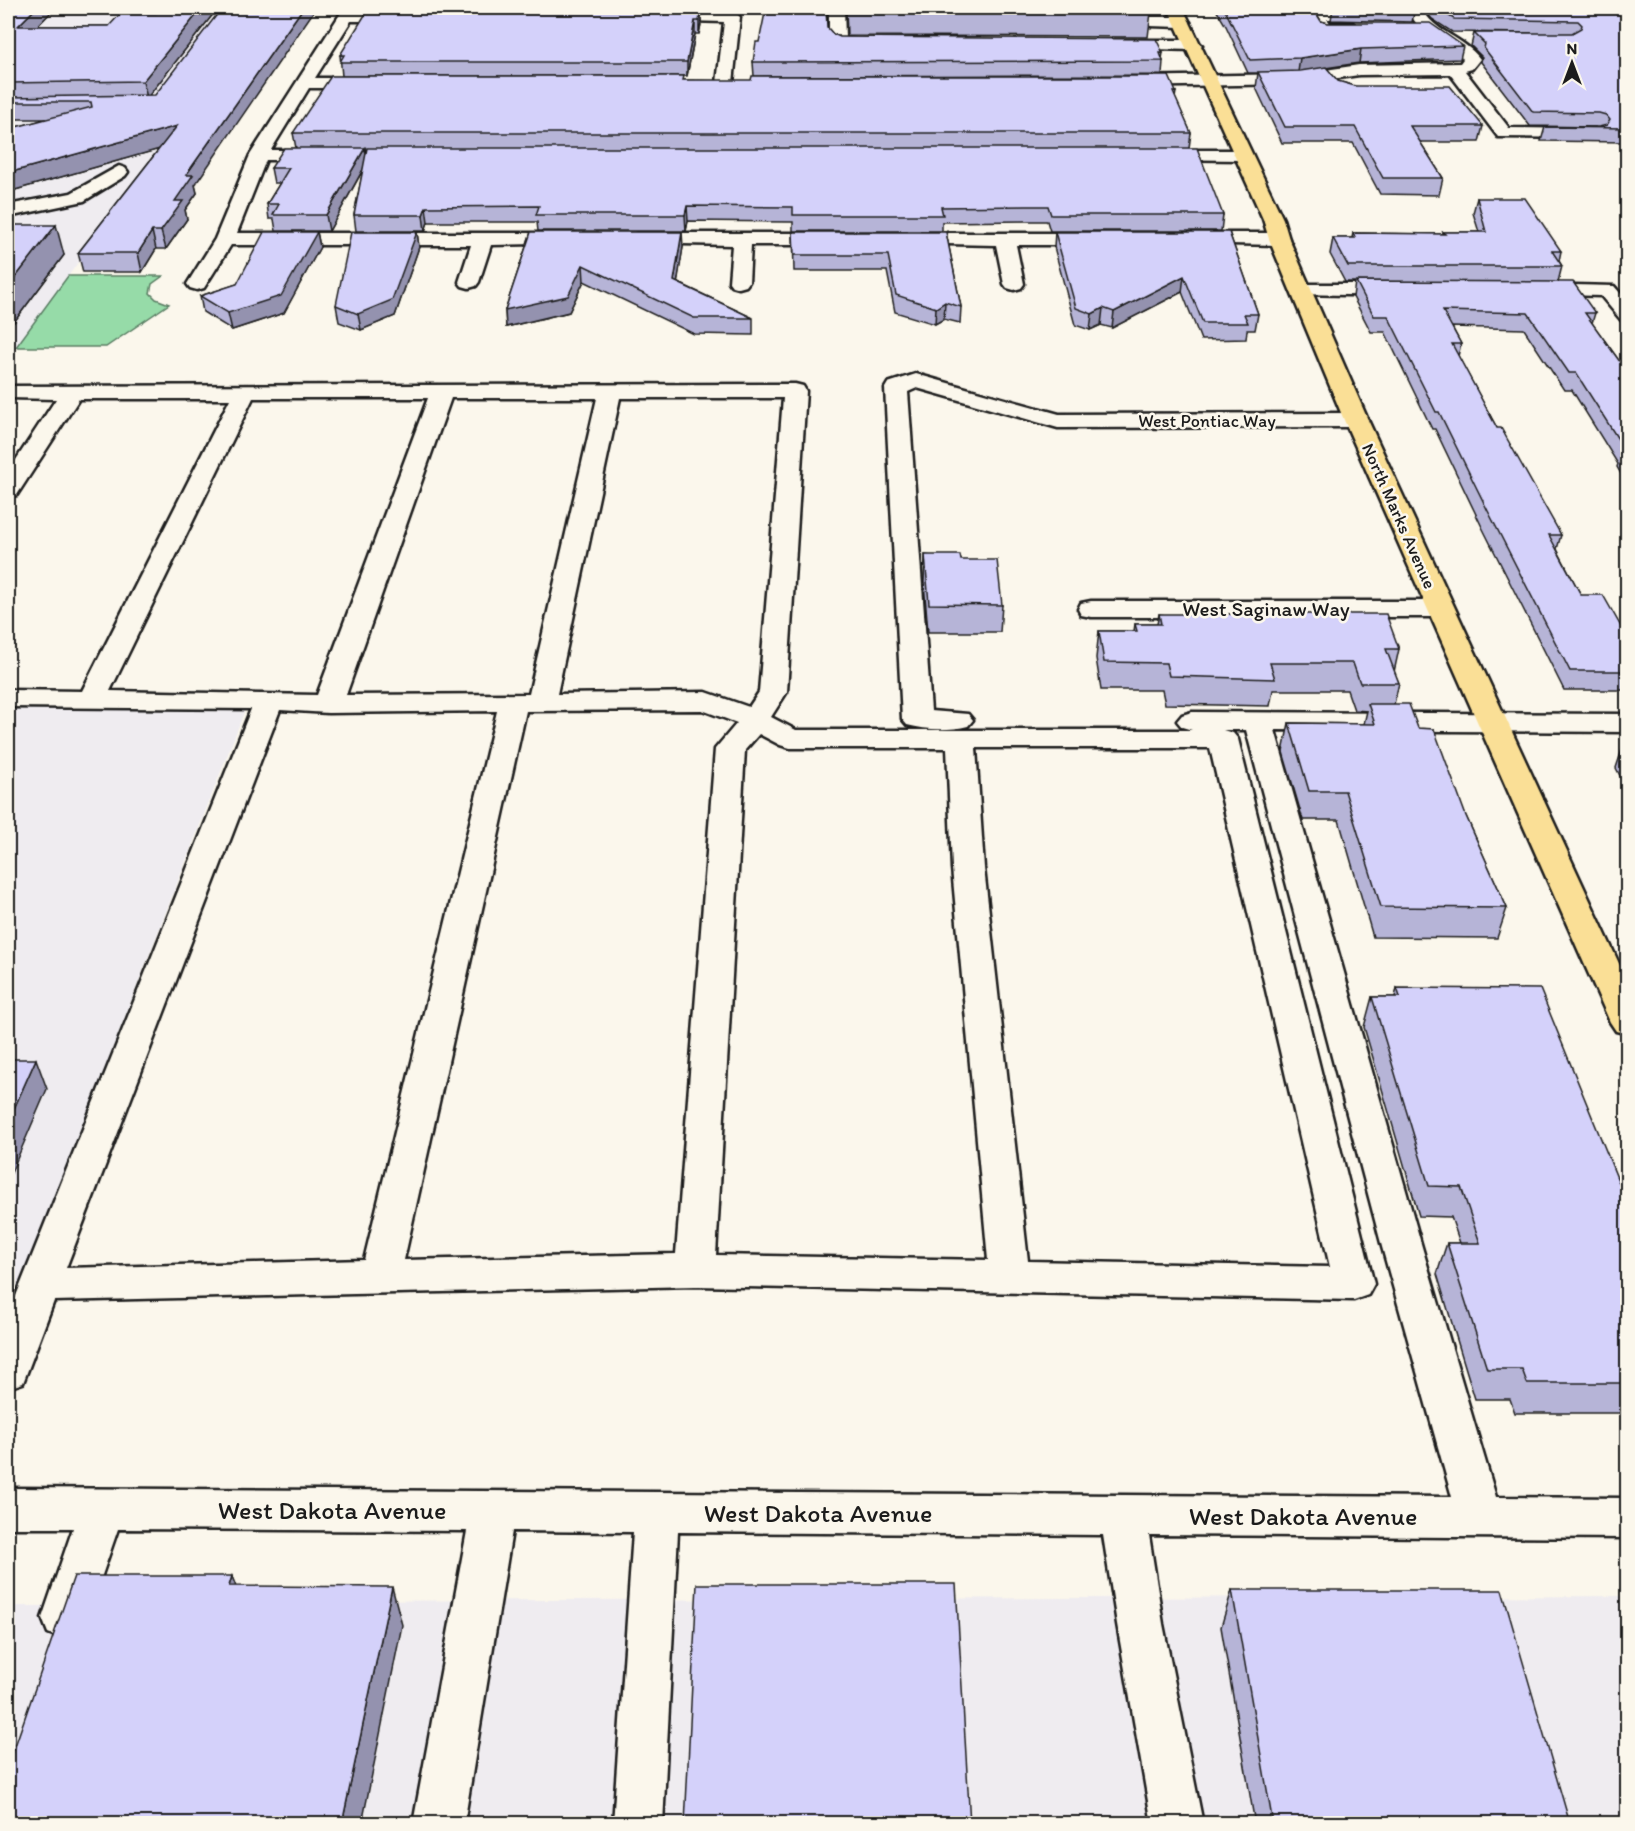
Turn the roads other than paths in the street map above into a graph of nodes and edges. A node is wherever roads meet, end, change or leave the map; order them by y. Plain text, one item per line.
1 (836, 8) edge
2 (348, 12) edge
3 (1179, 15) edge
4 (1408, 15) edge
5 (427, 16) edge
6 (638, 17) edge
7 (1103, 19) dead end
8 (1385, 29) edge
9 (1448, 39) junction
10 (1470, 39) dead end
11 (889, 45) edge
12 (1100, 45) edge
13 (1194, 45) junction
14 (1455, 69) junction
15 (1328, 75) junction
16 (304, 82) junction
17 (386, 82) edge
18 (725, 82) edge
19 (1116, 82) edge
20 (1211, 82) junction
21 (1342, 90) edge
22 (1451, 94) edge
23 (1474, 94) junction
24 (1595, 134) edge
25 (1243, 154) junction
26 (342, 155) edge
27 (1136, 155) edge
28 (259, 156) junction
29 (119, 172) dead end
30 (8, 211) edge
31 (225, 239) junction
32 (483, 239) junction
33 (589, 239) edge
34 (624, 239) edge
35 (742, 239) junction
36 (862, 239) edge
37 (886, 239) edge
38 (1005, 239) junction
39 (1125, 239) edge
40 (1160, 239) edge
41 (1279, 239) junction
42 (469, 282) dead end
43 (739, 282) dead end
44 (197, 284) dead end
45 (1014, 284) dead end
46 (1302, 290) junction
47 (1419, 290) edge
48 (1513, 290) edge
49 (1628, 316) edge
50 (11, 392) dead end
51 (72, 392) junction
52 (610, 392) junction
53 (244, 393) junction
54 (441, 393) junction
55 (1356, 420) junction
56 (8, 490) edge
57 (1091, 609) dead end
58 (1441, 609) junction
59 (8, 699) edge
60 (91, 701) junction
61 (269, 701) junction
62 (527, 703) junction
63 (328, 704) junction
64 (755, 720) junction
65 (1258, 721) junction
66 (1493, 722) junction
67 (1628, 723) edge
68 (960, 739) junction
69 (1628, 1022) edge
70 (695, 1270) junction
71 (380, 1276) junction
72 (1010, 1277) junction
73 (39, 1285) junction
74 (8, 1371) edge
75 (8, 1508) edge
76 (102, 1509) junction
77 (493, 1511) junction
78 (657, 1512) junction
79 (1123, 1515) junction
80 (1480, 1518) junction
81 (1628, 1518) edge
82 (53, 1652) edge
83 (438, 1824) edge
84 (638, 1824) edge
85 (1178, 1824) edge

1 - 11 street
2 - 5 street
2 - 16 street
3 - 7 street
3 - 13 main road, North Marks Avenue
4 - 8 street
4 - 9 street
6 - 18 street
9 - 10 street
9 - 14 street
12 - 13 street
13 - 20 main road, North Marks Avenue
14 - 15 street
14 - 23 street
15 - 20 street
15 - 21 street
16 - 17 street
16 - 28 street
19 - 20 street
20 - 25 main road, North Marks Avenue
22 - 23 street
23 - 24 street
25 - 27 street
25 - 41 main road, North Marks Avenue
26 - 28 street
28 - 31 street
29 - 30 street
31 - 32 street
31 - 44 street
32 - 33 street
32 - 42 street
34 - 35 street
35 - 36 street
35 - 43 street
37 - 38 street
38 - 39 street
38 - 45 street
40 - 41 street
41 - 46 main road, North Marks Avenue
46 - 47 street
46 - 55 main road, North Marks Avenue
48 - 49 street
50 - 51 street
51 - 53 street
51 - 56 street
52 - 54 street
52 - 62 street
52 - 64 street
53 - 54 street
53 - 60 street
54 - 63 street
55 - 58 main road, North Marks Avenue
55 - 65 street, West Pontiac Way
57 - 58 street, West Saginaw Way
58 - 66 main road, North Marks Avenue
59 - 60 street
60 - 61 street
61 - 63 street
61 - 73 street
62 - 63 street
62 - 64 street
62 - 71 street
64 - 68 street
64 - 70 street
65 - 66 street
65 - 80 street
66 - 67 street
66 - 69 main road, North Marks Avenue
68 - 72 street
68 - 72 street
70 - 71 street
70 - 72 street
71 - 73 street
73 - 74 street
75 - 76 street, West Dakota Avenue
76 - 77 street, West Dakota Avenue
76 - 82 street
77 - 78 street, West Dakota Avenue
77 - 83 street
78 - 79 street, West Dakota Avenue
78 - 84 street
79 - 80 street, West Dakota Avenue
79 - 85 street
80 - 81 street, West Dakota Avenue

